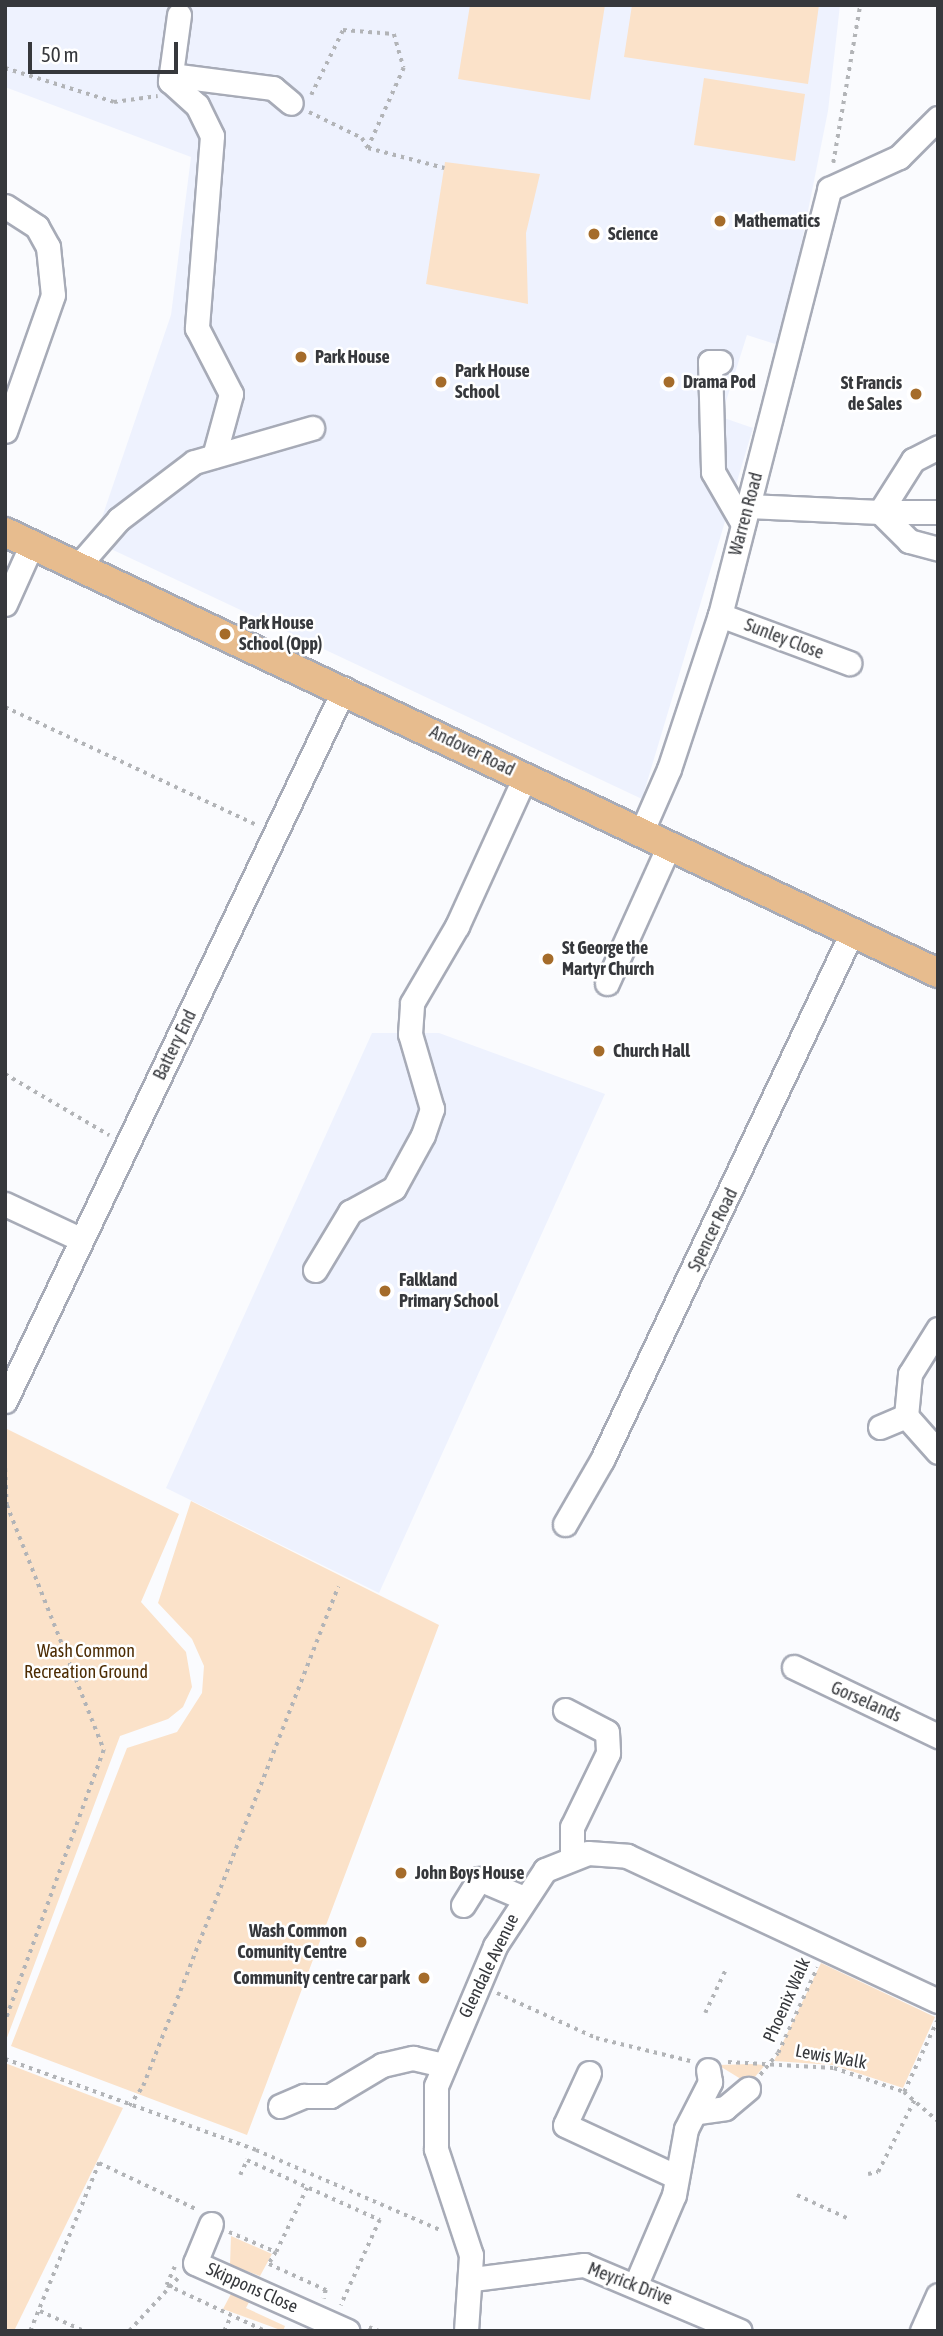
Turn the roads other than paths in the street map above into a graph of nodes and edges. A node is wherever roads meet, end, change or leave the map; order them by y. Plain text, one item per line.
1 (179, 15) dead end
2 (171, 78) junction
3 (298, 106) road end
4 (938, 118) edge
5 (930, 143) edge
6 (5, 206) edge
7 (720, 362) dead end
8 (312, 428) dead end
9 (5, 431) edge
10 (938, 447) edge
11 (214, 456) junction
12 (880, 512) junction
13 (938, 512) edge
14 (745, 515) junction
15 (5, 532) edge
16 (32, 544) junction
17 (938, 549) edge
18 (78, 566) junction
19 (5, 604) edge
20 (720, 615) junction
21 (849, 663) dead end
22 (344, 689) junction
23 (525, 776) junction
24 (641, 833) junction
25 (669, 846) junction
26 (852, 932) junction
27 (938, 973) edge
28 (607, 983) dead end
29 (5, 1204) edge
30 (78, 1238) junction
31 (315, 1270) dead end
32 (938, 1329) edge
33 (5, 1401) edge
34 (906, 1416) junction
35 (880, 1427) dead end
36 (938, 1452) edge
37 (565, 1524) dead end
38 (794, 1667) dead end
39 (565, 1710) dead end
40 (938, 1736) edge
41 (572, 1857) junction
42 (524, 1898) junction
43 (463, 1905) dead end
44 (938, 2001) edge
45 (444, 2065) junction
46 (707, 2066) road end
47 (589, 2073) dead end
48 (748, 2089) dead end
49 (280, 2106) dead end
50 (698, 2112) junction
51 (677, 2177) junction
52 (211, 2222) road end
53 (473, 2279) junction
54 (636, 2284) junction
55 (938, 2295) edge
56 (348, 2322) edge
57 (734, 2330) edge
58 (466, 2331) edge
59 (922, 2331) edge

1 - 2 street
2 - 3 street
2 - 11 street
4 - 5 street
5 - 14 street, Warren Road
6 - 9 street
7 - 14 street
8 - 11 street
10 - 12 street
11 - 18 street
12 - 13 street
12 - 14 street
12 - 17 street
14 - 20 street, Warren Road
15 - 16 main road, Andover Road
16 - 18 main road, Andover Road
16 - 19 street
18 - 22 main road, Andover Road
20 - 21 street, Sunley Close
20 - 24 street, Warren Road
22 - 23 main road, Andover Road
22 - 30 street, Battery End
23 - 24 main road, Andover Road
23 - 31 street
24 - 25 main road, Andover Road
25 - 26 main road, Andover Road
25 - 28 street
26 - 27 main road, Andover Road
26 - 37 street, Spencer Road
29 - 30 street
30 - 33 street, Battery End
32 - 34 street
34 - 35 street
34 - 36 street
38 - 40 street, Gorselands
39 - 41 street
41 - 42 street, Glendale Avenue
41 - 44 street, Glendale Avenue
42 - 43 street
42 - 45 street, Glendale Avenue
45 - 49 street
45 - 53 street, Glendale Avenue
46 - 50 street
47 - 51 street
48 - 50 street
50 - 51 street
51 - 54 street
52 - 56 street, Skippons Close
53 - 54 street, Meyrick Drive
53 - 58 street, Glendale Avenue
54 - 57 street, Meyrick Drive
55 - 59 street

